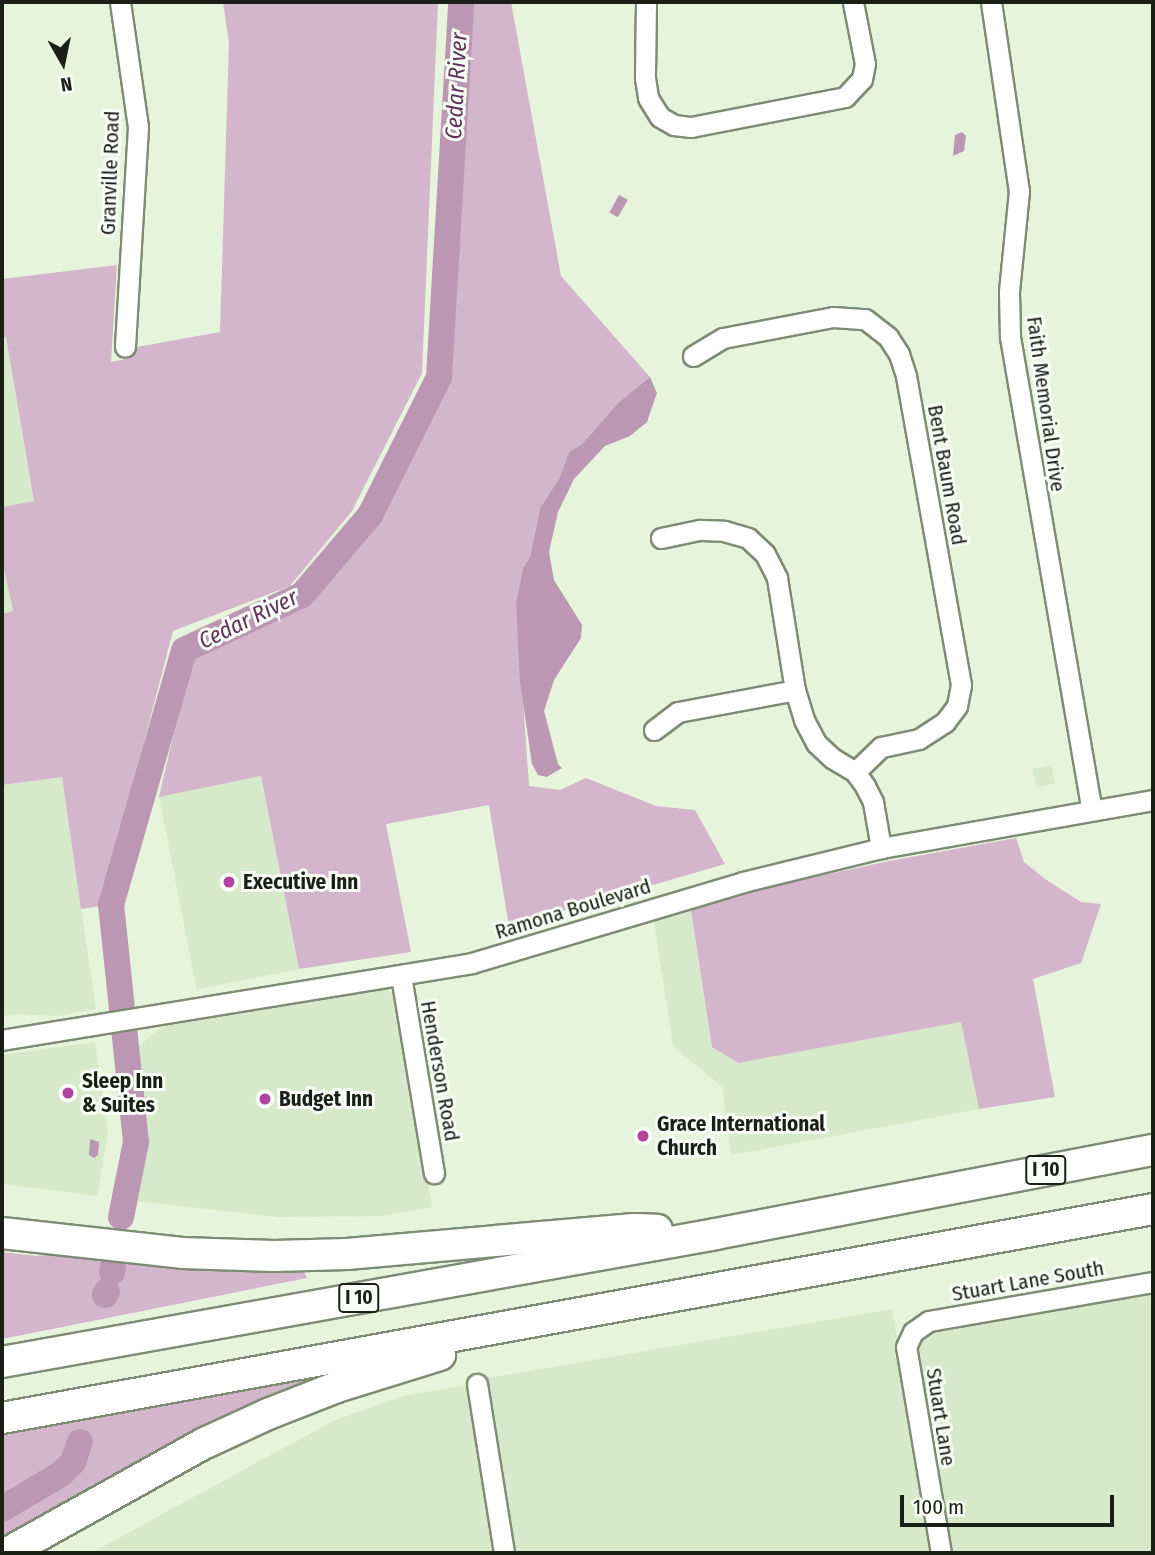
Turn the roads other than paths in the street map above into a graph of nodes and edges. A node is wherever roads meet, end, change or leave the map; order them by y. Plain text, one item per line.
1 (120, 2) edge
2 (646, 2) edge
3 (853, 2) edge
4 (991, 2) edge
5 (125, 347) dead end
6 (692, 356) dead end
7 (662, 538) dead end
8 (795, 690) junction
9 (654, 730) dead end
10 (855, 772) junction
11 (1153, 800) edge
12 (1092, 810) junction
13 (881, 848) junction
14 (401, 976) junction
15 (2, 1040) edge
16 (1153, 1150) edge
17 (434, 1173) dead end
18 (1153, 1209) edge
19 (2, 1233) edge
20 (716, 1234) junction
21 (1153, 1282) edge
22 (592, 1311) junction
23 (913, 1332) joint
24 (2, 1362) edge
25 (477, 1384) dead end
26 (2, 1418) edge
27 (6, 1553) edge
28 (504, 1553) edge
29 (941, 1553) edge

1 - 5 street, Granville Road
2 - 3 street
4 - 12 street, Faith Memorial Drive
6 - 10 street, Bent Baum Road
7 - 8 street
8 - 9 street
8 - 10 street
10 - 13 street
11 - 12 street, Ramona Boulevard
12 - 13 street, Ramona Boulevard
13 - 14 street, Ramona Boulevard
14 - 15 street, Ramona Boulevard
14 - 17 street, Henderson Road
16 - 20 highway, I 10
18 - 22 highway
19 - 20 highway
20 - 24 highway, I 10
21 - 23 street, Stuart Lane South
22 - 26 highway
22 - 27 highway
23 - 29 street, Stuart Lane
25 - 28 street

